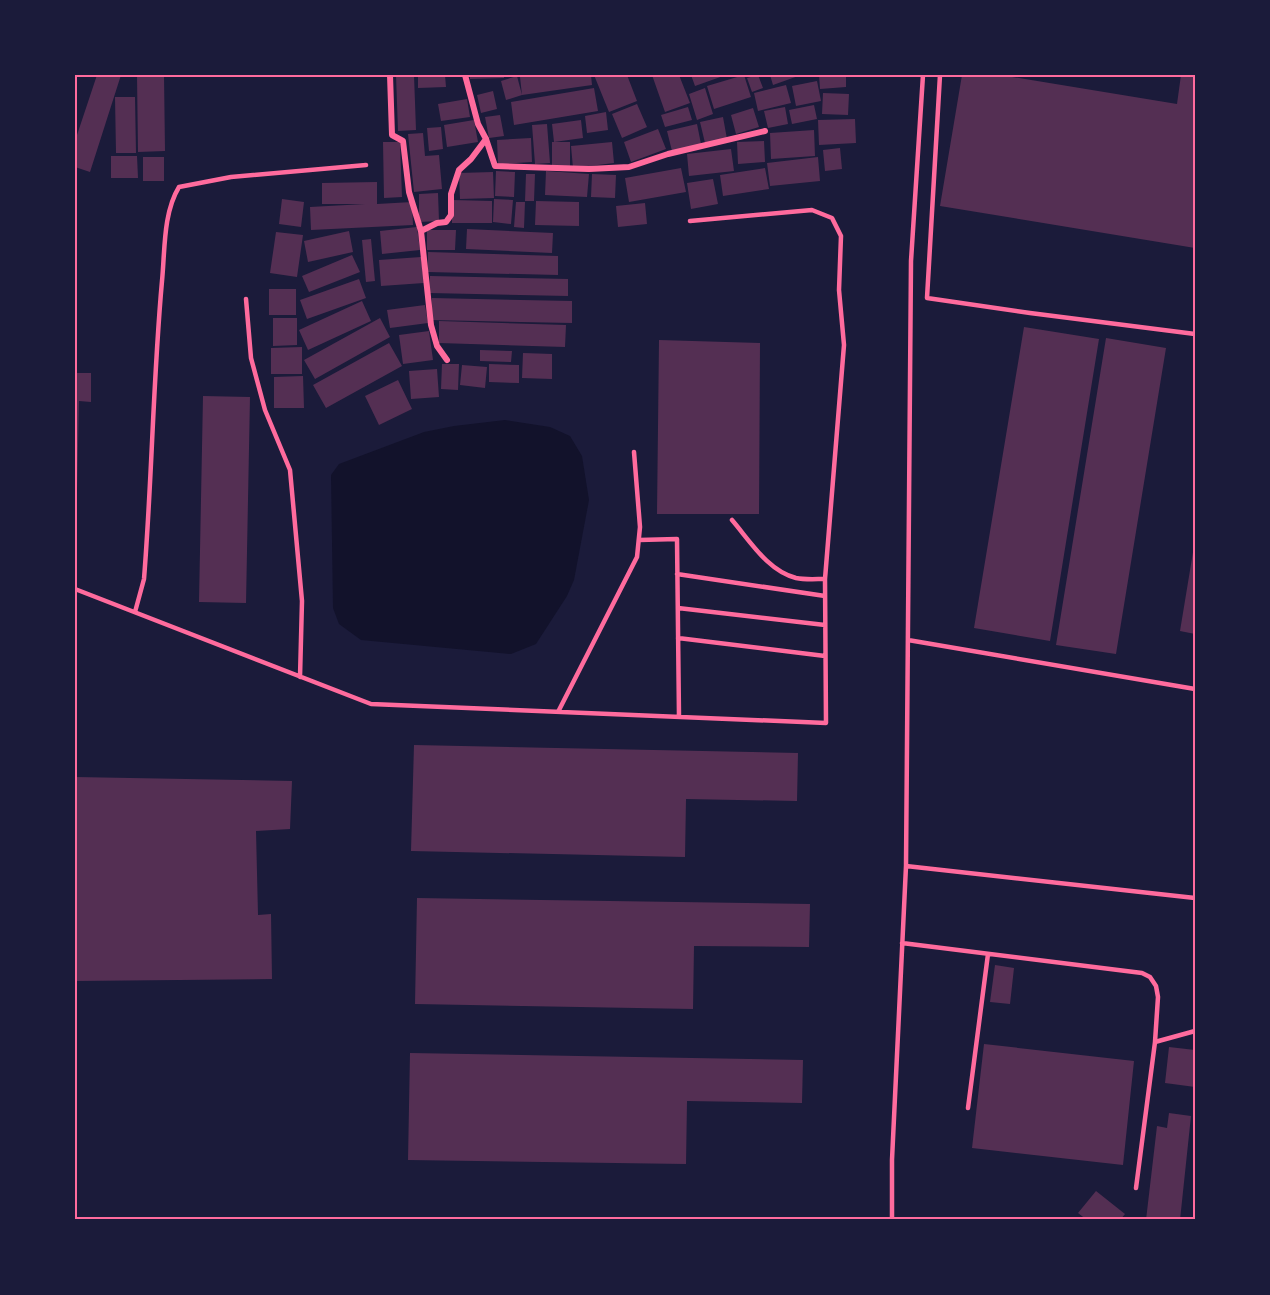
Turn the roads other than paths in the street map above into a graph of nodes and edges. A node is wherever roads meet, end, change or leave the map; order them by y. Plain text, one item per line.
1 (390, 75) edge
2 (465, 75) edge
3 (923, 75) edge
4 (940, 75) edge
5 (765, 131) dead end
6 (486, 139) junction
7 (366, 165) dead end
8 (690, 222) dead end
9 (421, 231) junction
10 (246, 299) dead end
11 (1195, 334) edge
12 (447, 360) dead end
13 (634, 452) dead end
14 (732, 520) dead end
15 (639, 540) junction
16 (677, 574) junction
17 (825, 579) junction
18 (75, 589) edge
19 (825, 596) junction
20 (678, 608) junction
21 (135, 612) junction
22 (825, 625) junction
23 (678, 638) junction
24 (908, 640) junction
25 (825, 656) junction
26 (300, 676) junction
27 (1195, 689) edge
28 (558, 712) junction
29 (679, 717) junction
30 (906, 866) junction
31 (1195, 898) edge
32 (902, 943) junction
33 (988, 954) junction
34 (1195, 1030) edge
35 (1155, 1042) junction
36 (968, 1108) dead end
37 (1136, 1188) dead end
38 (892, 1220) edge

1 - 9 street
2 - 6 street
3 - 24 lane
4 - 11 lane
5 - 6 street
6 - 9 street
7 - 21 lane
8 - 17 lane
9 - 12 street
10 - 26 lane
13 - 15 lane
14 - 17 lane
15 - 16 lane
15 - 28 lane
16 - 19 lane
16 - 20 lane
17 - 19 lane
18 - 21 lane
19 - 22 lane
20 - 22 lane
20 - 23 lane
21 - 26 lane
22 - 25 lane
23 - 25 lane
23 - 29 lane
24 - 27 lane
24 - 30 lane
25 - 29 lane
26 - 28 lane
28 - 29 lane
30 - 31 lane
30 - 32 lane
32 - 33 lane
32 - 38 lane
33 - 35 lane
33 - 36 lane
34 - 35 lane
35 - 37 lane

